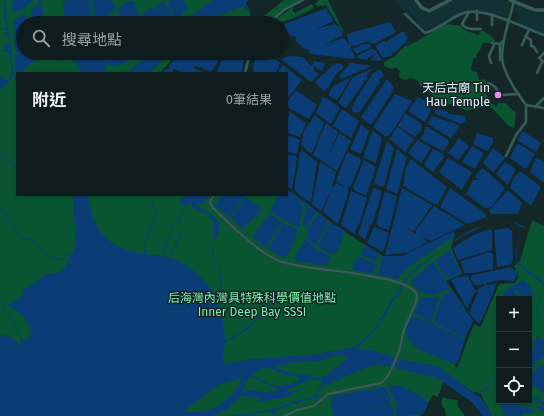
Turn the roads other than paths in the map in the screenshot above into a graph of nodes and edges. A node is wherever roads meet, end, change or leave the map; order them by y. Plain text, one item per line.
1 (303, 0) edge
2 (416, 0) edge
3 (450, 0) edge
4 (512, 1) edge
5 (544, 10) edge
6 (477, 11) junction
7 (470, 12) junction
8 (405, 14) dead end
9 (492, 15) junction
10 (277, 16) edge
11 (477, 20) dead end
12 (509, 21) junction
13 (492, 25) dead end
14 (480, 29) dead end
15 (529, 30) junction
16 (544, 35) edge
17 (525, 36) junction
18 (504, 40) junction
19 (500, 44) junction
20 (522, 45) dead end
21 (537, 52) dead end
22 (544, 53) edge
23 (248, 60) edge
24 (496, 60) dead end
25 (501, 60) junction
26 (543, 62) edge
27 (491, 63) dead end
28 (245, 72) edge
29 (537, 73) dead end
30 (488, 83) dead end
31 (519, 94) junction
32 (544, 98) edge
33 (526, 105) junction
34 (535, 107) junction
35 (544, 108) edge
36 (506, 156) dead end
37 (213, 196) edge
38 (285, 416) edge

1 - 10 street
2 - 3 street
4 - 5 street
4 - 12 street
6 - 7 street
6 - 9 street
6 - 11 street
7 - 8 street
7 - 14 street
9 - 12 street
9 - 13 street
12 - 15 street
12 - 18 street
15 - 16 street
15 - 17 street
17 - 20 street
17 - 21 street
18 - 19 street
18 - 25 street
19 - 25 street
19 - 27 street
22 - 26 street
23 - 28 street
24 - 25 street
25 - 31 street
26 - 29 street
30 - 31 street
31 - 33 street
32 - 34 street
33 - 34 street
33 - 36 street
34 - 35 street
37 - 38 street

